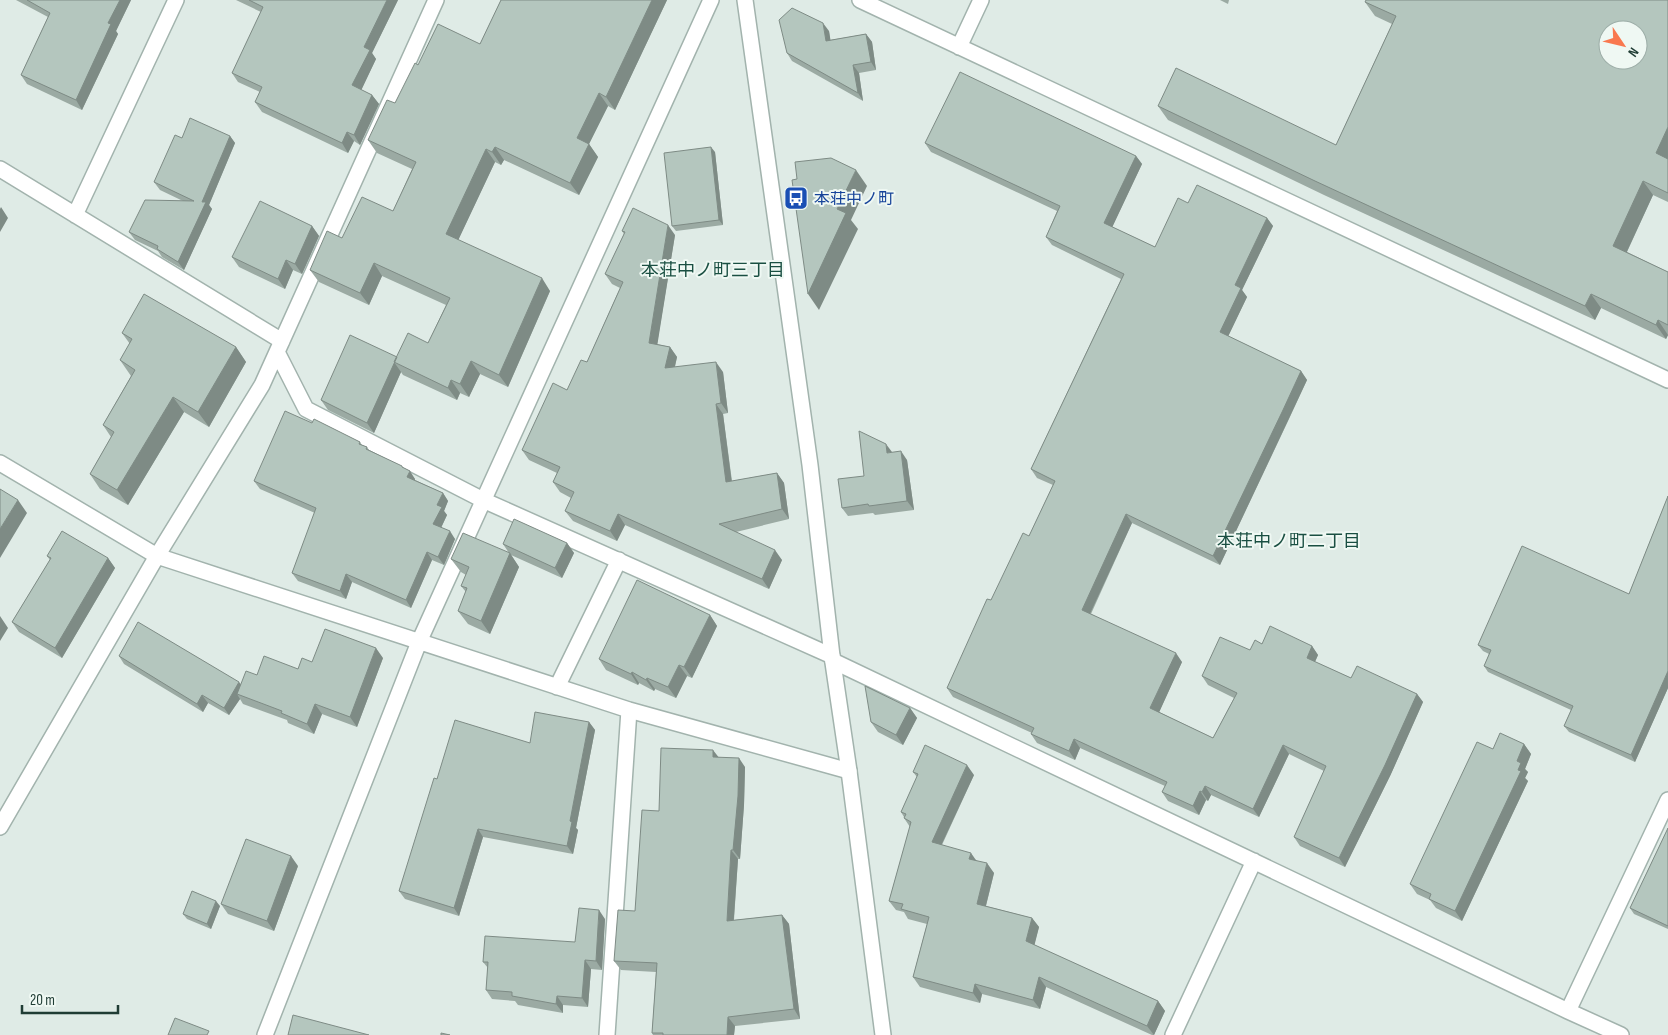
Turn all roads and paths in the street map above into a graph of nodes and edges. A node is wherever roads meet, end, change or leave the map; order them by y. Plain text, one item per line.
1 (176, 0) edge
2 (436, 0) edge
3 (711, 0) edge
4 (746, 0) edge
5 (860, 0) edge
6 (981, 0) edge
7 (959, 47) junction
8 (0, 169) edge
9 (75, 215) junction
10 (279, 347) junction
11 (1668, 380) edge
12 (0, 462) edge
13 (484, 500) junction
14 (157, 556) junction
15 (619, 560) junction
16 (419, 642) junction
17 (833, 658) junction
18 (557, 687) junction
19 (629, 710) junction
20 (849, 771) junction
21 (1668, 800) edge
22 (0, 827) edge
23 (1254, 861) junction
24 (1568, 1011) junction
25 (265, 1035) edge
26 (607, 1035) edge
27 (883, 1035) edge
28 (1173, 1035) edge
29 (1622, 1035) edge

1 - 9 street
2 - 10 street
3 - 13 street
4 - 17 street
5 - 7 street
6 - 7 street
7 - 11 street
8 - 9 street
9 - 10 street
10 - 13 street
10 - 14 street
12 - 14 street
13 - 15 street
13 - 16 street
14 - 16 street
14 - 22 street
15 - 17 street
15 - 18 street
16 - 18 street
16 - 25 street
17 - 20 street
17 - 23 street
18 - 19 street
19 - 20 street
19 - 26 street
20 - 27 street
21 - 24 street
23 - 24 street
23 - 28 street
24 - 29 street

